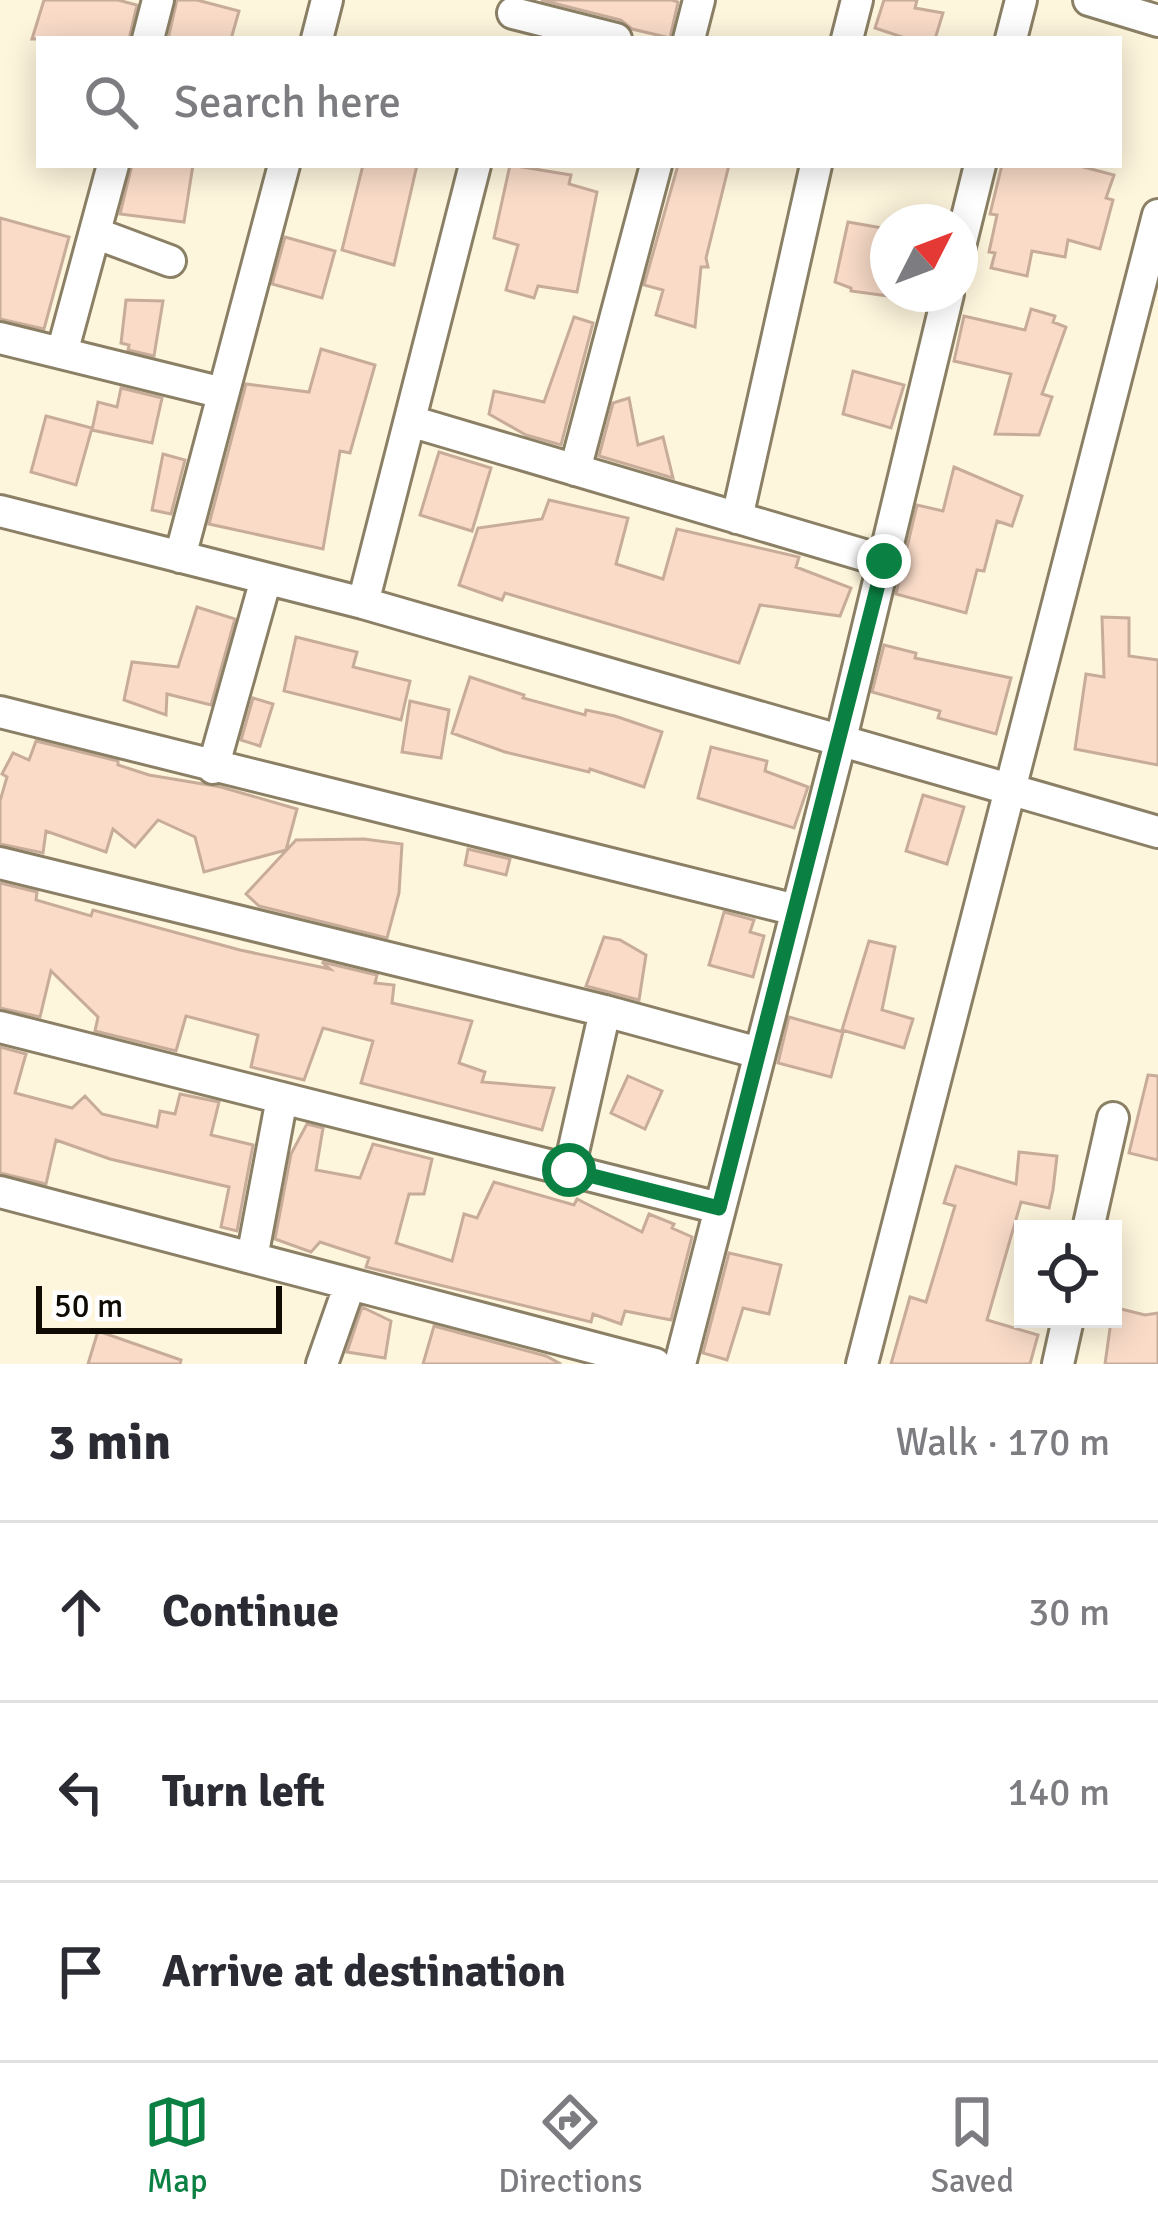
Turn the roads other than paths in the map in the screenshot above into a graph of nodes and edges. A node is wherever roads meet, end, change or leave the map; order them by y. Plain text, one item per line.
1 (158, 0) edge
2 (327, 0) edge
3 (699, 0) edge
4 (857, 0) edge
5 (1021, 0) edge
6 (1089, 0) edge
7 (512, 17) edge
8 (1158, 21) edge
9 (149, 36) edge
10 (318, 36) edge
11 (602, 36) edge
12 (690, 36) edge
13 (848, 36) edge
14 (1012, 36) edge
15 (112, 168) edge
16 (283, 168) edge
17 (474, 168) edge
18 (655, 168) edge
19 (815, 168) edge
20 (979, 168) edge
21 (970, 204) edge
22 (1158, 215) edge
23 (95, 233) junction
24 (170, 261) dead end
25 (945, 312) edge
26 (0, 338) edge
27 (62, 353) junction
28 (223, 393) junction
29 (410, 421) junction
30 (575, 470) junction
31 (0, 511) edge
32 (736, 518) junction
33 (180, 557) junction
34 (884, 561) junction
35 (266, 579) junction
36 (363, 603) junction
37 (0, 712) edge
38 (841, 740) junction
39 (213, 767) junction
40 (1012, 788) junction
41 (1158, 832) edge
42 (0, 863) edge
43 (796, 910) junction
44 (605, 1011) junction
45 (0, 1027) edge
46 (759, 1053) junction
47 (282, 1098) junction
48 (1113, 1118) dead end
49 (569, 1170) junction
50 (0, 1192) edge
51 (719, 1208) junction
52 (1090, 1220) edge
53 (253, 1258) junction
54 (350, 1284) junction
55 (1066, 1328) edge
56 (322, 1364) edge
57 (655, 1364) edge
58 (680, 1364) edge
59 (862, 1364) edge
60 (1058, 1364) edge

1 - 9 street
2 - 10 street
3 - 12 street
4 - 13 street
5 - 14 street
6 - 8 street
7 - 11 street
15 - 23 street
16 - 28 street
17 - 29 street
18 - 30 street
19 - 32 street
20 - 21 street
22 - 40 street
23 - 24 street
23 - 27 street
25 - 34 street
26 - 27 street
27 - 28 street
28 - 33 street
29 - 30 street
29 - 36 street
30 - 32 street
31 - 33 street
32 - 34 street
33 - 35 street
34 - 38 street
35 - 36 street
35 - 39 street
36 - 38 street
37 - 39 street
38 - 40 street
38 - 43 street
39 - 43 street
40 - 41 street
40 - 59 street
42 - 44 street
43 - 46 street
44 - 46 street
44 - 49 street
45 - 47 street
46 - 51 street
47 - 49 street
47 - 53 street
48 - 52 street
49 - 51 street
50 - 53 street
51 - 58 street
53 - 54 street
54 - 56 street
54 - 57 street
55 - 60 street

